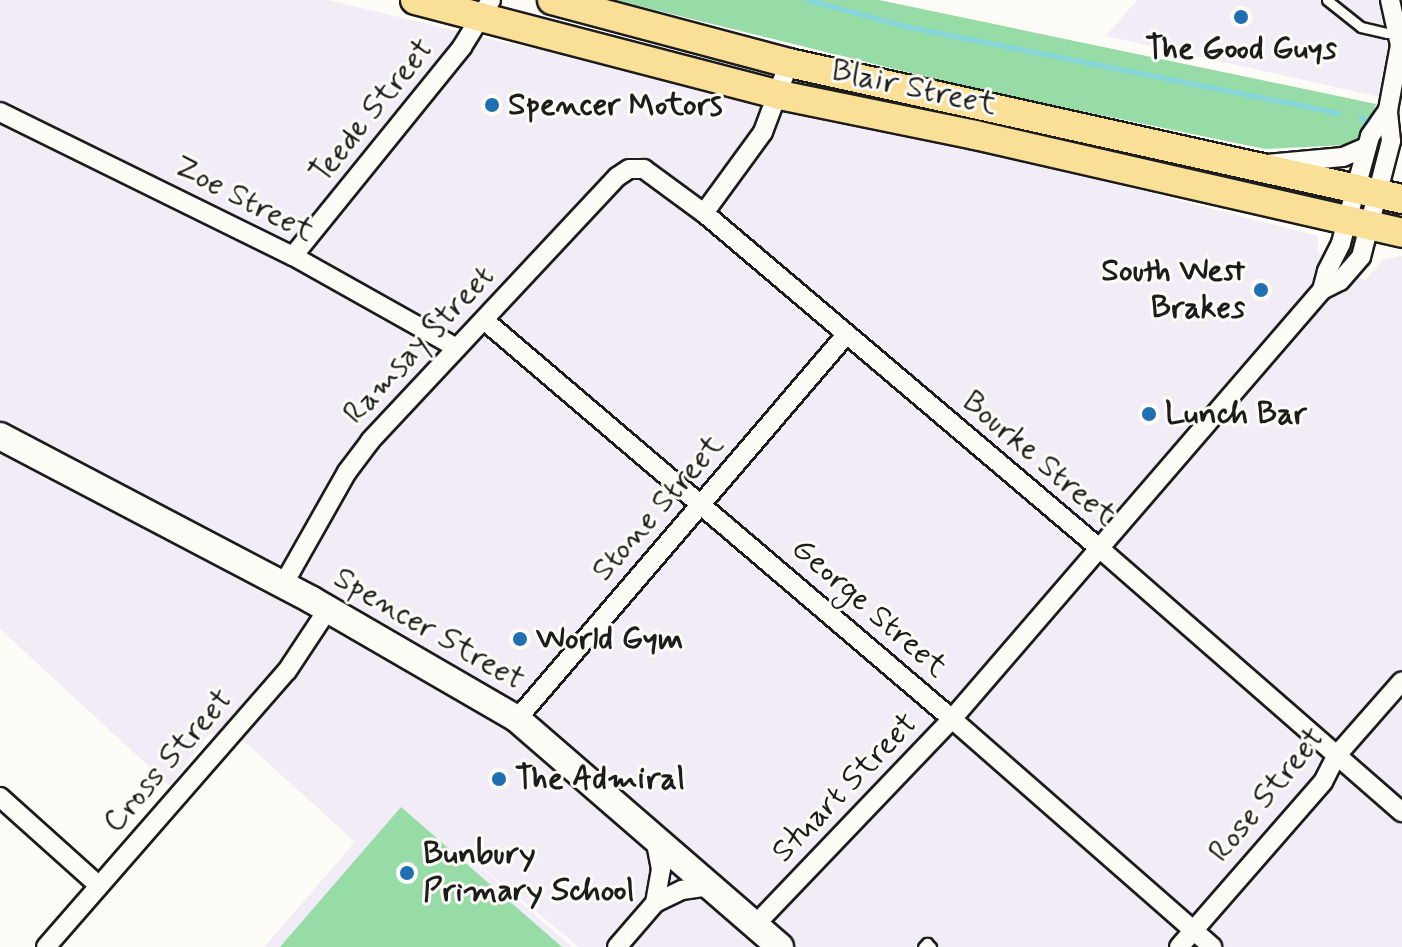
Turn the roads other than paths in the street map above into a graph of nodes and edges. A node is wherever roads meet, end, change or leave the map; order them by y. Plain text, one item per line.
1 (415, 0) edge
2 (552, 0) edge
3 (1327, 0) edge
4 (1390, 0) edge
5 (486, 8) edge
6 (1398, 31) junction
7 (789, 63) junction
8 (780, 95) junction
9 (1388, 110) junction
10 (0, 112) edge
11 (1402, 127) edge
12 (1367, 147) junction
13 (1256, 167) junction
14 (629, 169) joint
15 (1380, 195) edge
16 (704, 213) junction
17 (1359, 223) junction
18 (1402, 233) edge
19 (293, 256) junction
20 (484, 320) junction
21 (845, 336) junction
22 (457, 348) junction
23 (0, 436) edge
24 (701, 503) junction
25 (1099, 548) junction
26 (283, 585) junction
27 (328, 609) junction
28 (1402, 681) edge
29 (517, 719) junction
30 (952, 719) junction
31 (1337, 755) junction
32 (0, 797) edge
33 (1402, 812) edge
34 (655, 838) junction
35 (98, 885) junction
36 (710, 886) junction
37 (655, 903) junction
38 (755, 925) junction
39 (1193, 931) junction
40 (46, 947) edge
41 (617, 947) edge
42 (780, 947) edge
43 (923, 947) edge
44 (931, 947) edge
45 (1179, 947) edge
46 (1212, 947) edge

1 - 5 main road, Blair Street
2 - 7 main road, Blair Street
3 - 6 lane
4 - 6 street
5 - 8 main road, Blair Street
5 - 19 street, Teede Street
6 - 9 street
7 - 8 street
7 - 13 main road, Blair Street
8 - 16 street
8 - 17 main road, Blair Street
9 - 11 street
9 - 12 street
9 - 15 street
10 - 19 street, Zoe Street
12 - 13 street
12 - 15 street
13 - 15 main road, Blair Street
14 - 16 street, Bourke Street
14 - 20 street, Ramsay Street
15 - 17 street, Stuart Street
16 - 21 street, Bourke Street
17 - 18 main road, Blair Street
17 - 25 street, Stuart Street
19 - 22 street, Zoe Street
20 - 22 street, Ramsay Street
20 - 24 street, George Street
21 - 24 street, Stone Street
21 - 25 street, Bourke Street
22 - 26 street, Ramsay Street
23 - 26 main road, Spencer Street
24 - 29 street, Stone Street
24 - 30 street, George Street
25 - 30 street, Stuart Street
25 - 31 street, Bourke Street
26 - 27 main road, Spencer Street
27 - 29 main road, Spencer Street
27 - 35 street, Cross Street
28 - 31 street, Rose Street
29 - 34 main road, Spencer Street
30 - 38 street, Stuart Street
30 - 39 street, George Street
31 - 33 street, Bourke Street
31 - 39 street, Rose Street
32 - 35 street
34 - 36 main road, Spencer Street
34 - 37 street
35 - 40 street, Cross Street
36 - 37 street
36 - 38 main road, Spencer Street
37 - 41 street
38 - 42 main road, Spencer Street
39 - 45 street, Rose Street
39 - 46 street, George Street
43 - 44 lane

